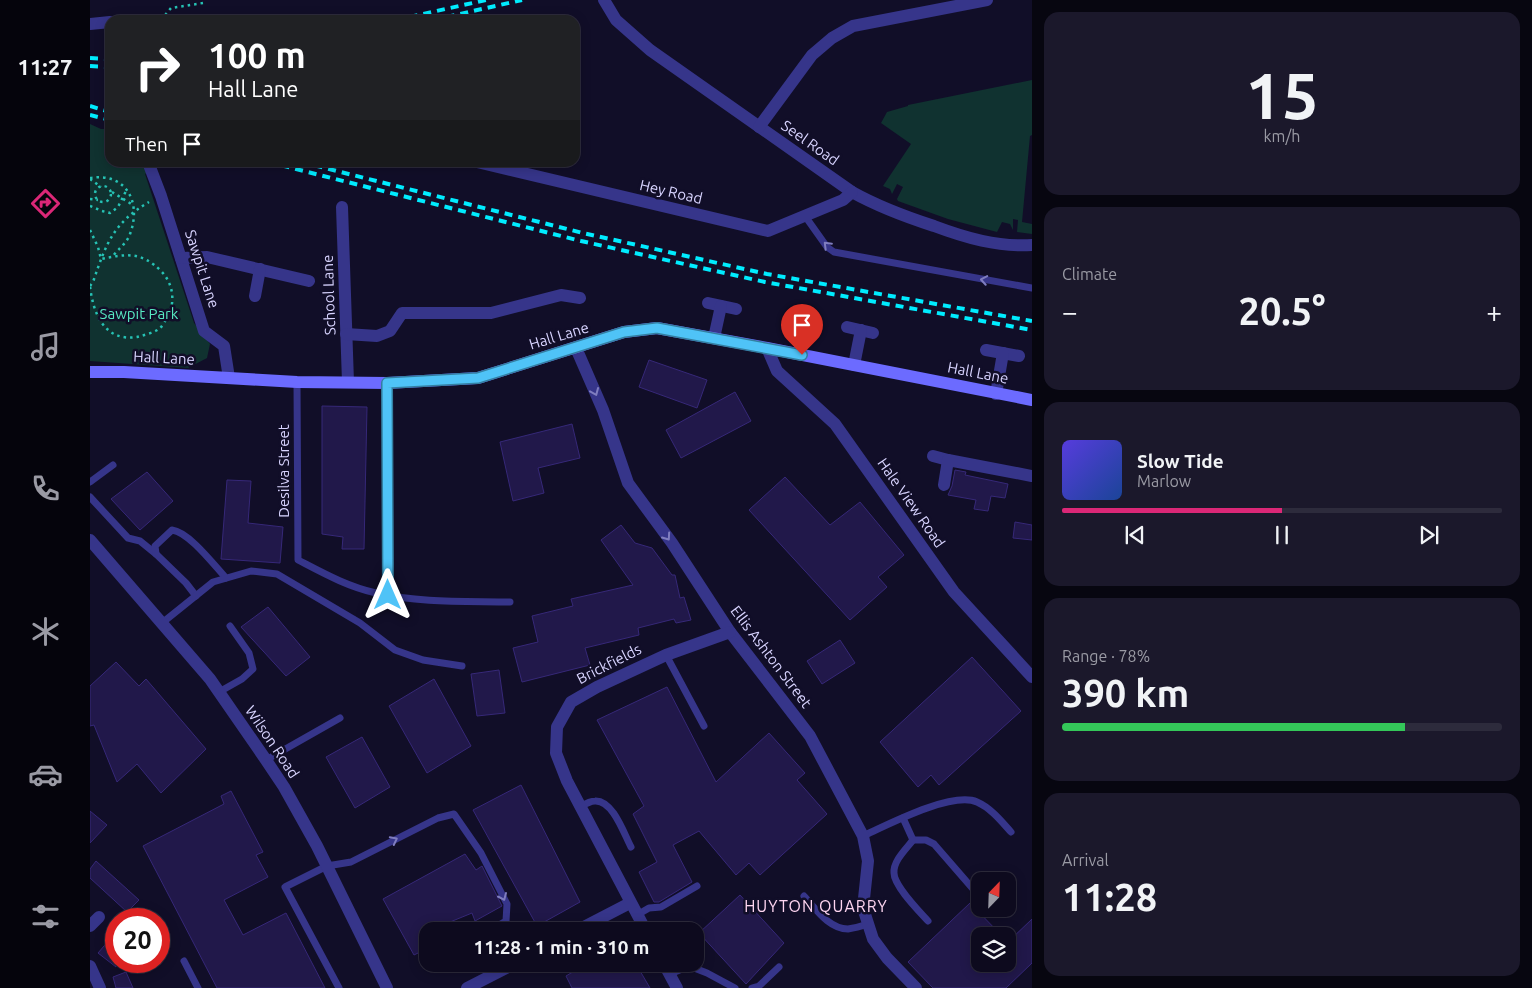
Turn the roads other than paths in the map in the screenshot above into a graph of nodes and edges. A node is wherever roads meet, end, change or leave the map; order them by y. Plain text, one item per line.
1 (604, 0) edge
2 (987, 0) edge
3 (105, 22) edge
4 (90, 24) edge
5 (759, 127) junction
6 (150, 167) edge
7 (498, 167) edge
8 (852, 192) junction
9 (342, 207) dead end
10 (805, 216) junction
11 (1032, 245) edge
12 (181, 258) junction
13 (260, 269) junction
14 (309, 281) dead end
15 (1032, 288) edge
16 (255, 296) dead end
17 (580, 298) dead end
18 (708, 304) dead end
19 (722, 306) junction
20 (736, 309) dead end
21 (847, 327) dead end
22 (346, 334) junction
23 (714, 338) junction
24 (576, 348) junction
25 (766, 348) junction
26 (986, 350) dead end
27 (1003, 353) junction
28 (1019, 356) dead end
29 (854, 365) junction
30 (90, 372) edge
31 (229, 378) junction
32 (297, 382) junction
33 (348, 382) junction
34 (387, 383) junction
35 (996, 394) junction
36 (1032, 400) edge
37 (933, 456) dead end
38 (948, 460) junction
39 (113, 465) dead end
40 (1032, 476) edge
41 (90, 482) edge
42 (944, 485) dead end
43 (90, 496) edge
44 (90, 540) edge
45 (156, 554) junction
46 (226, 578) junction
47 (388, 595) junction
48 (196, 596) junction
49 (510, 602) dead end
50 (162, 623) junction
51 (230, 626) dead end
52 (730, 632) junction
53 (666, 654) junction
54 (462, 666) dead end
55 (1032, 677) edge
56 (219, 692) junction
57 (340, 718) dead end
58 (704, 726) dead end
59 (266, 760) junction
60 (580, 807) junction
61 (903, 818) junction
62 (1012, 832) dead end
63 (863, 836) junction
64 (913, 840) junction
65 (631, 847) dead end
66 (327, 866) junction
67 (697, 886) dead end
68 (971, 887) edge
69 (804, 896) dead end
70 (630, 903) junction
71 (637, 915) junction
72 (928, 921) dead end
73 (504, 922) edge
74 (593, 922) edge
75 (641, 922) edge
76 (868, 924) junction
77 (184, 961) dead end
78 (90, 966) edge
79 (779, 967) dead end
80 (496, 972) edge
81 (669, 972) edge
82 (704, 972) edge
83 (100, 988) edge
84 (198, 988) edge
85 (339, 988) edge
86 (387, 988) edge
87 (467, 988) edge
88 (677, 988) edge
89 (735, 988) edge
90 (752, 988) edge
91 (916, 988) edge

1 - 5 street, Seel Road
2 - 5 street
3 - 4 street
5 - 8 street, Seel Road
6 - 12 street, Sawpit Lane
7 - 10 street, Hey Road
8 - 10 street, Hey Road
8 - 11 street, Seel Road
9 - 22 street, School Lane
15 -> 10 lane
12 - 13 street
12 - 31 street, Sawpit Lane
13 - 14 street
13 - 16 street
17 - 22 street
18 - 19 street
19 - 20 street
19 - 23 street
21 - 29 street
22 - 33 street, School Lane
23 - 24 street, Hall Lane
23 - 25 street, Hall Lane
24 - 34 street, Hall Lane
24 -> 52 street, Ellis Ashton Street
25 - 29 street, Hall Lane
25 - 55 street, Hale View Road
26 - 27 street
27 - 28 street
27 - 35 street
29 - 35 street, Hall Lane
30 - 31 street, Hall Lane
31 - 32 street, Hall Lane
32 - 33 street, Hall Lane
32 - 47 lane, Desilva Street
33 - 34 street, Hall Lane
34 - 47 lane
35 - 36 street, Hall Lane
37 - 38 street
38 - 40 street
38 - 42 street
39 - 41 lane
43 - 45 lane
44 - 50 street, Wilson Road
45 - 46 lane
45 - 48 lane
46 - 48 lane
46 - 54 lane
47 - 49 lane
48 - 50 lane
50 - 56 street, Wilson Road
51 - 56 lane
52 - 53 street, Brickfields
52 - 63 street, Ellis Ashton Street
53 - 58 lane
53 - 60 street, Brickfields
56 - 59 street, Wilson Road
57 - 59 lane
59 - 66 street, Wilson Road
60 - 65 lane
60 - 70 street, Brickfields
61 - 62 lane
61 - 63 lane
61 - 64 lane
63 - 76 street, Ellis Ashton Street
64 - 68 lane
64 - 72 lane
66 -> 73 lane
66 - 85 lane
66 - 86 street, Wilson Road
67 - 71 lane
69 - 76 lane
70 - 71 street, Brickfields
70 - 74 street
71 - 75 street, Brickfields
76 - 91 street, Ellis Ashton Street
77 - 84 lane
78 - 83 street
79 - 90 lane
80 - 87 street
81 - 88 street
82 - 89 lane

